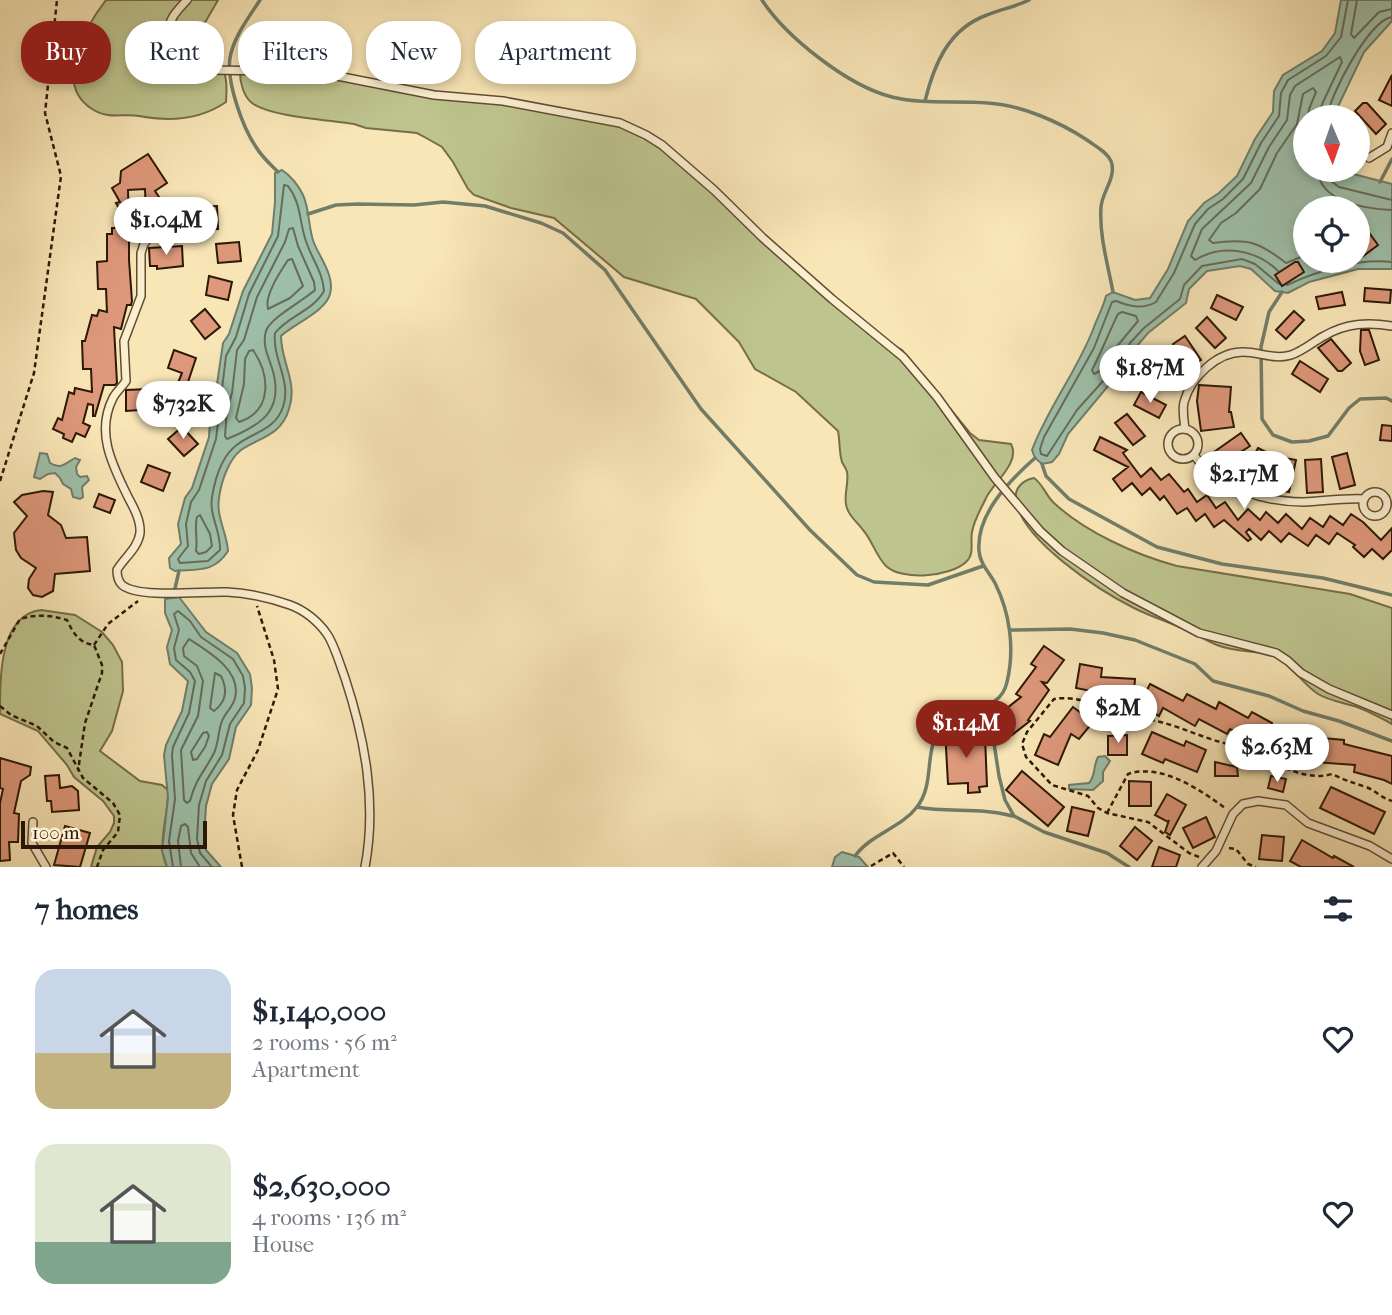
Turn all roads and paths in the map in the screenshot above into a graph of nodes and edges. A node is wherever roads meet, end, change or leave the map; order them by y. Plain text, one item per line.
1 (57, 0) edge
2 (187, 0) edge
3 (1392, 132) edge
4 (1370, 157) edge
5 (154, 231) dead end
6 (1392, 326) edge
7 (1185, 429) junction
8 (1194, 455) junction
9 (0, 481) edge
10 (1364, 499) junction
11 (1390, 504) edge
12 (157, 593) junction
13 (254, 600) dead end
14 (94, 645) junction
15 (0, 654) edge
16 (0, 706) edge
17 (1392, 715) edge
18 (78, 771) junction
19 (1392, 801) edge
20 (1107, 813) junction
21 (1233, 814) junction
22 (33, 822) dead end
23 (1216, 850) junction
24 (1210, 858) junction
25 (1392, 859) edge
26 (871, 866) edge
27 (46, 867) edge
28 (97, 867) edge
29 (242, 867) edge
30 (365, 867) edge
31 (904, 867) edge
32 (1202, 867) edge
33 (1256, 867) edge

1 - 9 path
2 - 17 lane
3 - 4 lane
5 - 12 lane
6 - 7 lane
7 - 8 lane
7 - 8 lane
8 - 10 lane
10 - 11 lane
10 - 11 lane
12 - 14 path
12 - 30 lane
13 - 29 path
14 - 15 path
14 - 18 path
16 - 18 path
18 - 28 path
19 - 20 path
20 - 21 path
20 - 24 path
21 - 23 lane
21 - 25 lane
22 - 27 lane
23 - 24 lane
23 - 33 path
24 - 32 lane
26 - 31 path

